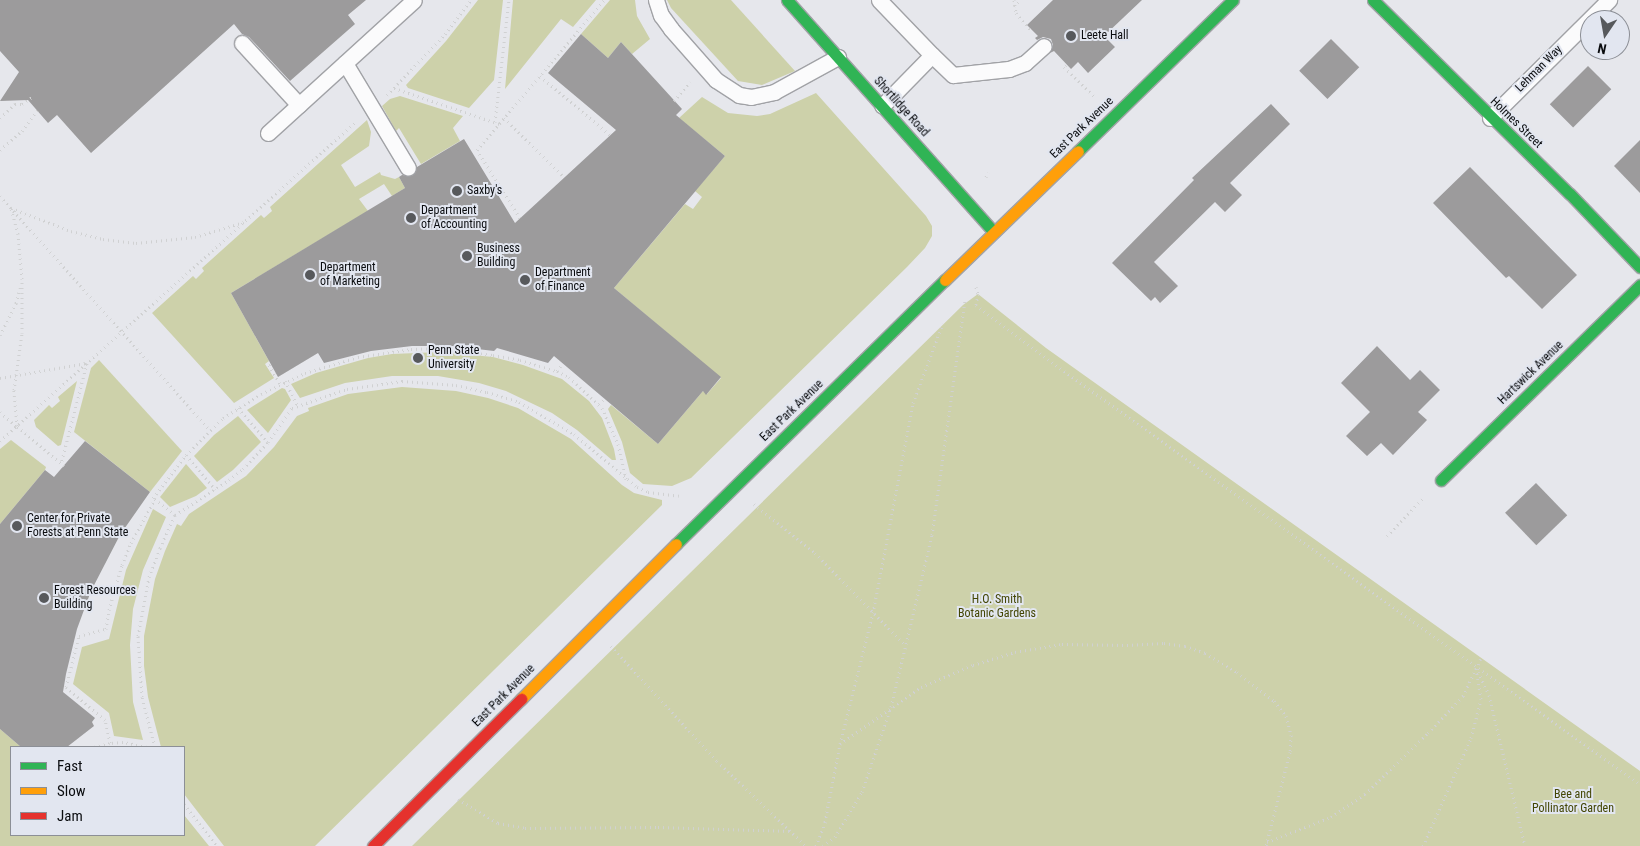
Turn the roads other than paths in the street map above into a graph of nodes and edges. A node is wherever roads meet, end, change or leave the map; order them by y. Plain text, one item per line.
1 (414, 0) edge
2 (656, 0) edge
3 (787, 0) edge
4 (879, 0) edge
5 (1234, 0) edge
6 (1373, 0) edge
7 (1609, 0) edge
8 (1040, 42) road end
9 (242, 43) dead end
10 (932, 55) junction
11 (838, 57) junction
12 (345, 63) junction
13 (299, 105) junction
14 (882, 106) junction
15 (1490, 118) junction
16 (268, 133) dead end
17 (408, 168) dead end
18 (994, 232) junction
19 (1640, 267) edge
20 (1640, 285) edge
21 (1441, 480) road end
22 (373, 846) edge

1 - 12 lane
2 - 11 lane
3 - 11 main road, Shortlidge Road
4 - 10 lane
5 - 18 main road, East Park Avenue
6 - 15 main road, Holmes Street
7 - 15 lane, Lehman Way
8 - 10 lane
9 - 13 lane
10 - 14 lane
11 - 14 main road, Shortlidge Road
12 - 13 lane
12 - 17 lane
13 - 16 lane
14 - 18 main road, Shortlidge Road
15 - 19 main road, Holmes Street
18 - 22 main road, East Park Avenue
20 - 21 main road, Hartswick Avenue

